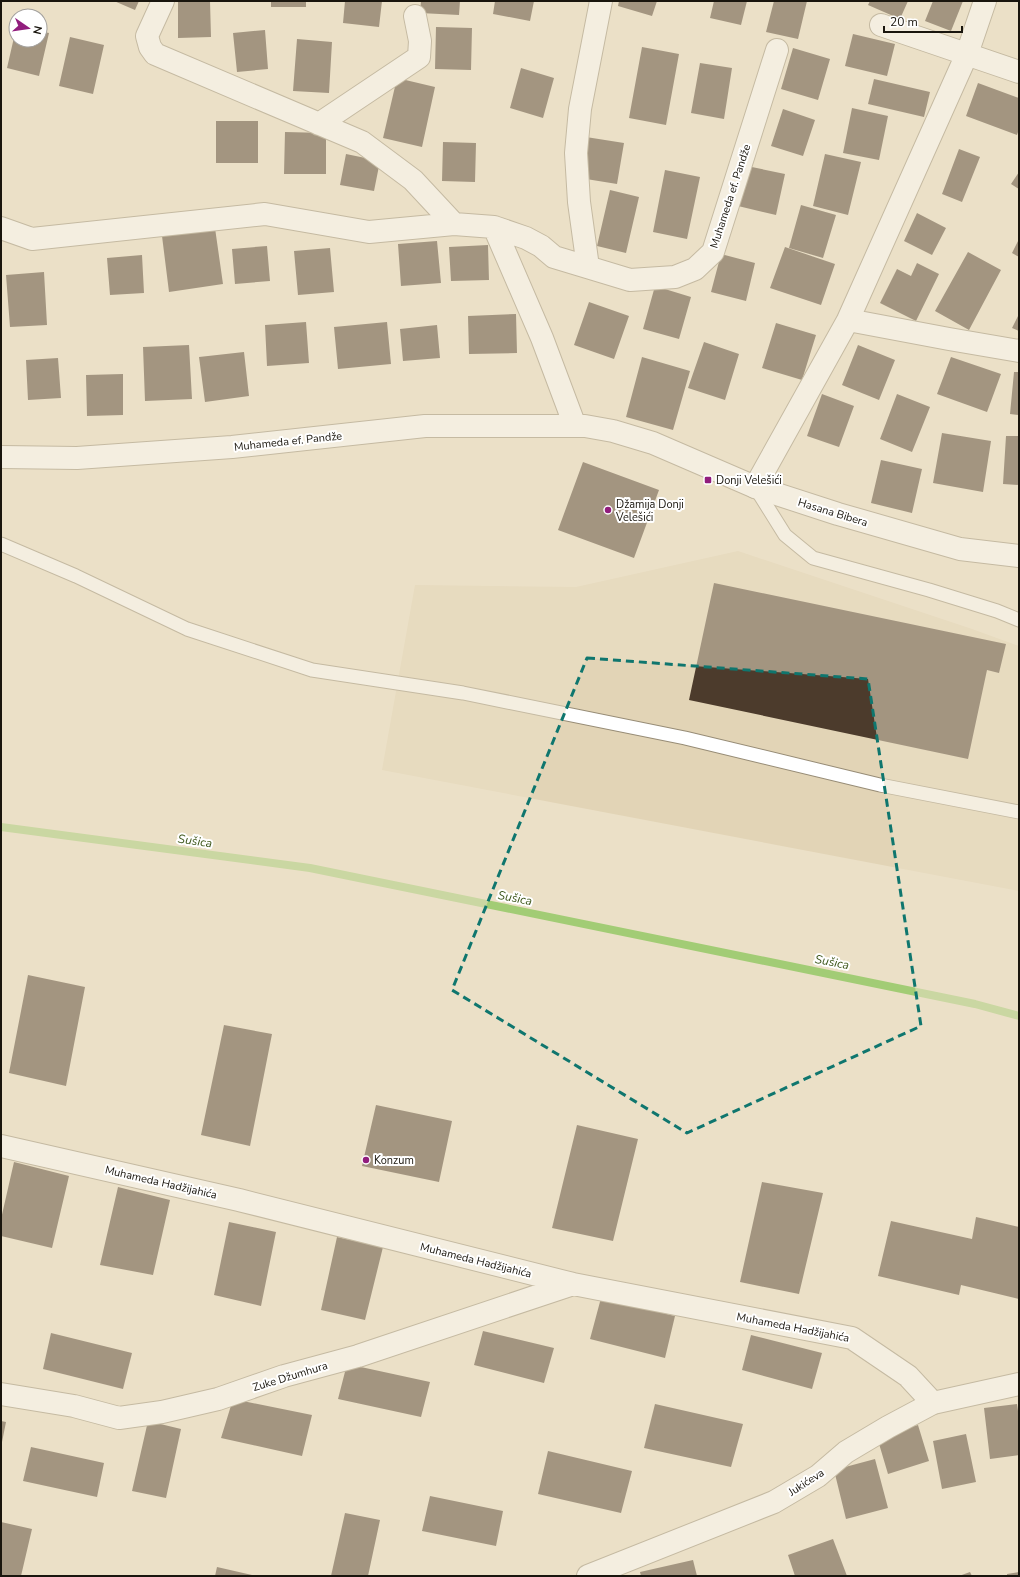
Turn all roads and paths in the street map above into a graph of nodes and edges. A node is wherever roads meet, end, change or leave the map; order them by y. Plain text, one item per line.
1 (163, 1) edge
2 (601, 1) edge
3 (985, 1) edge
4 (415, 16) dead end
5 (881, 24) dead end
6 (777, 50) dead end
7 (967, 54) junction
8 (1019, 72) edge
9 (319, 124) junction
10 (454, 224) junction
11 (494, 227) junction
12 (1, 228) edge
13 (588, 267) junction
14 (848, 320) junction
15 (1019, 351) edge
16 (575, 426) junction
17 (654, 443) joint
18 (1, 457) edge
19 (755, 487) junction
20 (1, 544) edge
21 (1019, 556) edge
22 (1019, 620) edge
23 (1019, 812) edge
24 (1, 1146) edge
25 (573, 1284) junction
26 (1019, 1384) edge
27 (1, 1394) edge
28 (933, 1403) junction
29 (588, 1576) edge

1 - 9 street
2 - 13 street
3 - 7 street
4 - 9 street
5 - 7 street
6 - 13 street, Muhameda ef. Pandže
7 - 8 street
7 - 14 street
9 - 10 street
10 - 11 street, Muhameda ef. Pandže
10 - 12 street, Muhameda ef. Pandže
11 - 13 street, Muhameda ef. Pandže
11 - 16 street
14 - 15 street
14 - 19 street
16 - 17 street, Muhameda ef. Pandže
16 - 18 street, Muhameda ef. Pandže
17 - 19 street, Hasana Bibera
19 - 21 street, Hasana Bibera
19 - 22 lane
20 - 23 lane
24 - 25 street, Muhameda Hadžijahića
25 - 27 street, Zuke Džumhura
25 - 28 street, Muhameda Hadžijahića
26 - 28 street, Jukićeva
28 - 29 street, Jukićeva

